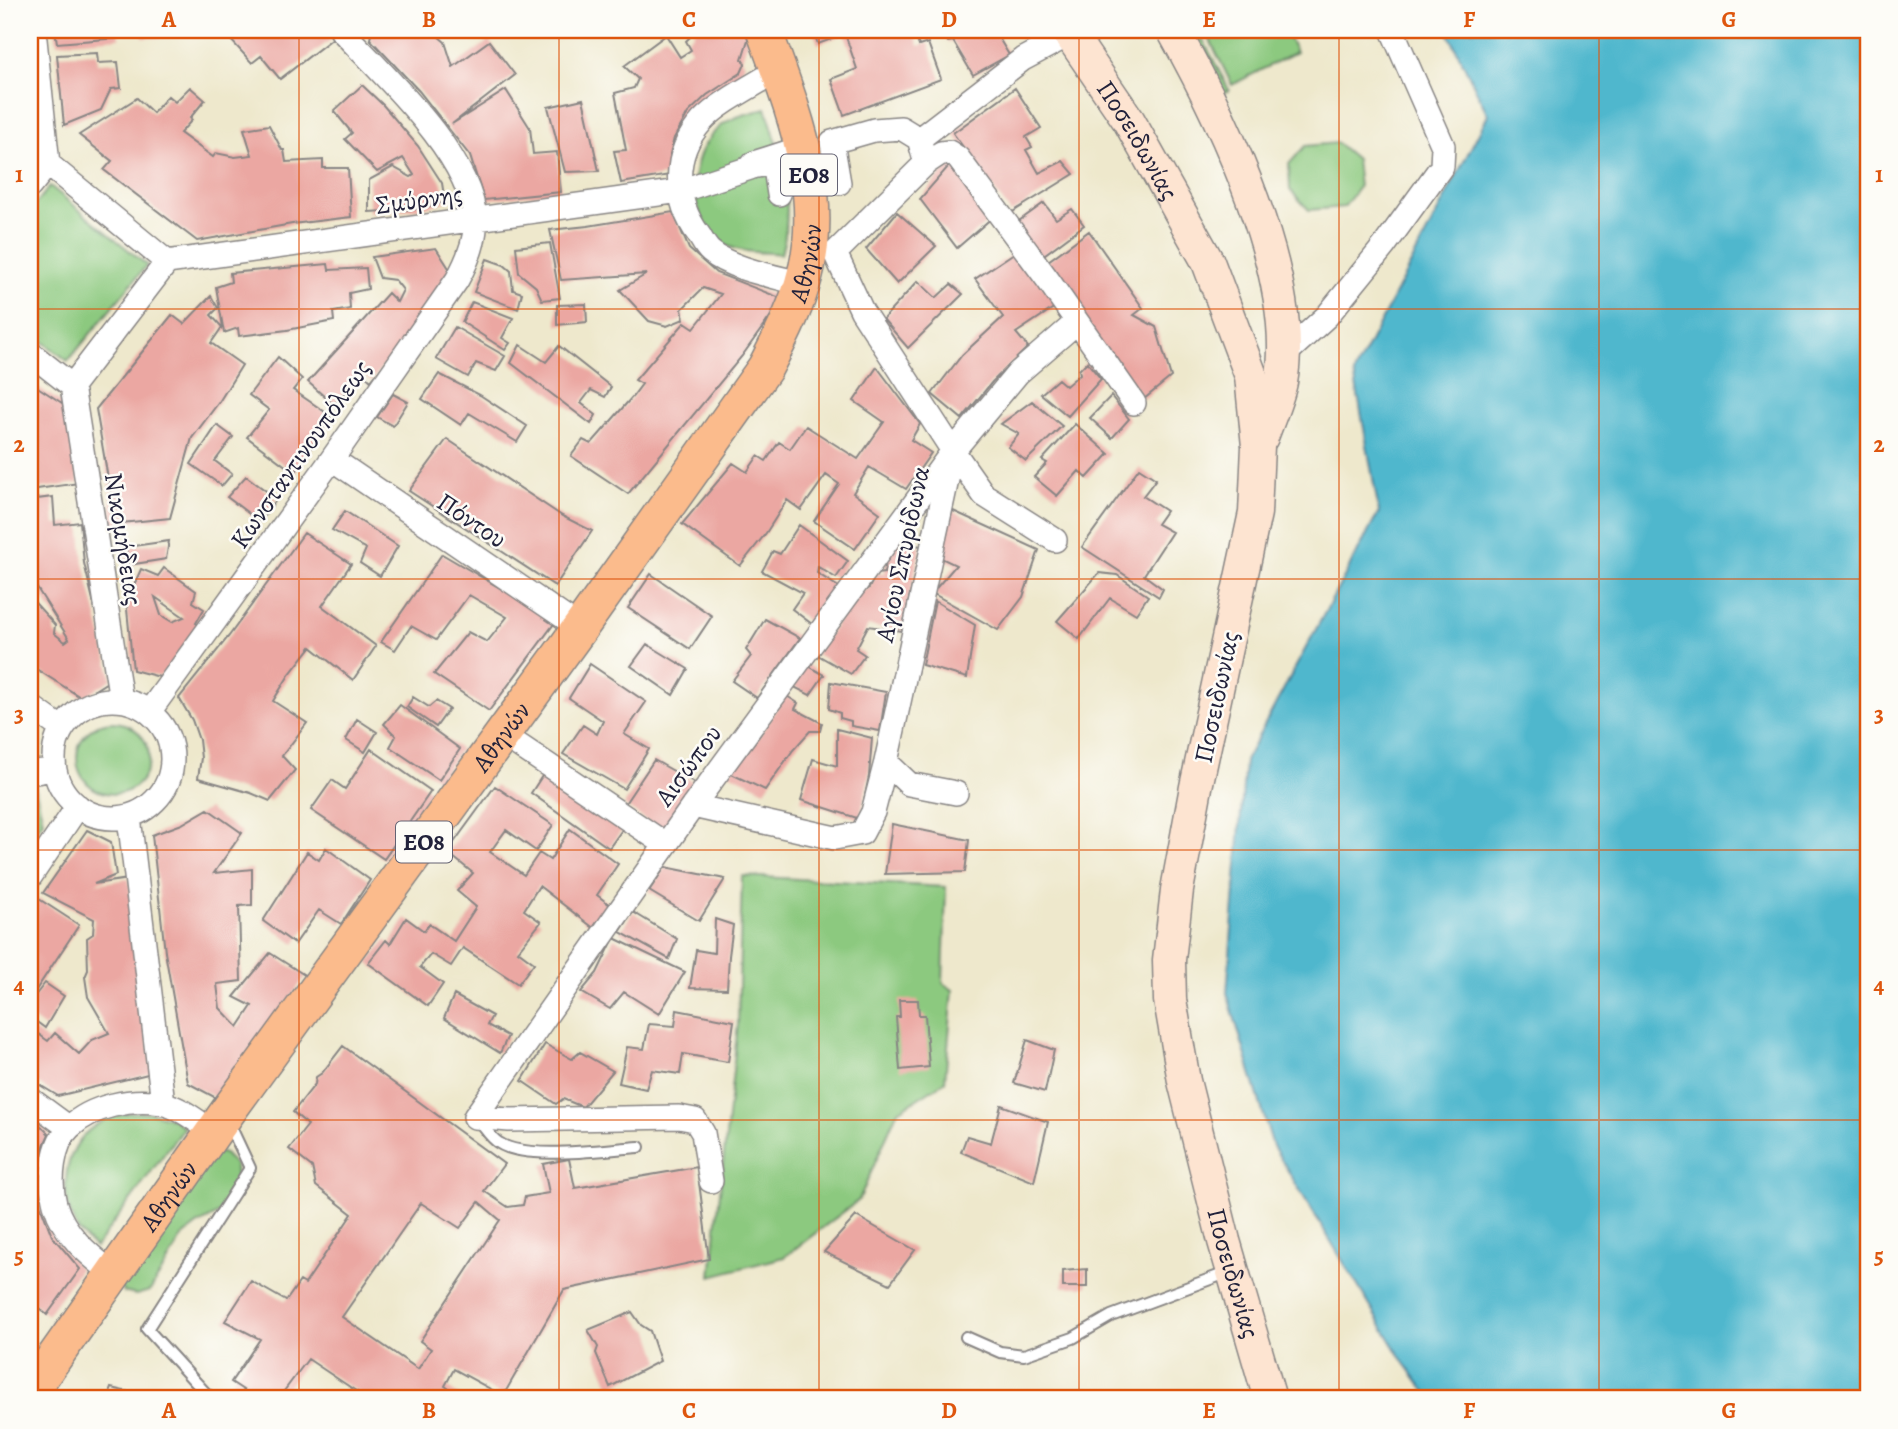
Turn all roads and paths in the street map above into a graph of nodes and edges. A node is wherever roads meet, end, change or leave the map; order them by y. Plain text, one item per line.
1 (34, 30) edge
2 (341, 30) edge
3 (764, 30) edge
4 (1173, 30) edge
5 (1392, 30) edge
6 (1069, 32) edge
7 (778, 70) junction
8 (919, 139) junction
9 (804, 148) junction
10 (926, 163) junction
11 (48, 164) junction
12 (750, 168) junction
13 (839, 183) dead end
14 (30, 186) edge
15 (680, 191) junction
16 (779, 194) dead end
17 (475, 219) junction
18 (822, 252) junction
19 (167, 262) junction
20 (803, 284) junction
21 (1077, 322) junction
22 (30, 353) edge
23 (1284, 355) junction
24 (72, 386) junction
25 (1134, 403) dead end
26 (1258, 446) junction
27 (953, 451) junction
28 (332, 459) junction
29 (1055, 540) dead end
30 (580, 628) junction
31 (121, 700) junction
32 (30, 706) edge
33 (149, 712) junction
34 (61, 728) junction
35 (502, 734) junction
36 (886, 762) junction
37 (54, 769) junction
38 (30, 773) edge
39 (956, 793) dead end
40 (78, 806) junction
41 (693, 806) junction
42 (129, 817) junction
43 (665, 844) junction
44 (30, 877) edge
45 (30, 1099) edge
46 (163, 1103) junction
47 (475, 1116) junction
48 (219, 1124) junction
49 (68, 1128) junction
50 (639, 1147) dead end
51 (710, 1181) dead end
52 (1232, 1271) junction
53 (113, 1273) junction
54 (966, 1337) dead end
55 (30, 1392) edge
56 (211, 1399) edge
57 (1270, 1399) edge

1 - 11 street
2 - 17 street
3 - 7 main road, Αθηνών / ΕΟ8
4 - 23 street
5 - 23 street
6 - 8 street
6 - 26 street, Ποσειδωνίας
7 - 9 main road, Αθηνών / ΕΟ8
7 - 15 street
8 - 10 street
8 - 13 street
9 - 12 street, Σμύρνης
9 - 18 main road, Αθηνών / ΕΟ8
10 - 18 street
10 - 21 street
11 - 14 street
11 - 19 street
12 - 15 street, Σμύρνης
12 - 16 street
15 - 17 street, Σμύρνης
15 - 20 street
17 - 19 street, Σμύρνης
17 - 28 street, Κωνσταντινουπόλεως
18 - 20 main road, Αθηνών / ΕΟ8
18 - 27 street, Αγίου Σπυρίδωνα
19 - 24 street
20 - 30 main road, Αθηνών / ΕΟ8
21 - 25 street
21 - 27 street, Αισώπου
22 - 24 street
23 - 26 street
24 - 31 street, Νικομήδειας
26 - 52 street, Ποσειδωνίας
27 - 29 street
27 - 36 street, Αγίου Σπυρίδωνα
27 - 41 street, Αισώπου
28 - 30 street, Πόντου
28 - 33 street, Κωνσταντινουπόλεως
30 - 35 main road, Αθηνών / ΕΟ8
31 - 33 street
31 - 34 street
32 - 34 street
33 - 42 street
34 - 37 street
35 - 43 street
35 - 48 main road, Αθηνών / ΕΟ8
36 - 39 street
36 - 41 street, Αγίου Σπυρίδωνα
37 - 38 street
37 - 40 street
40 - 42 street
40 - 44 street
41 - 43 street, Αισώπου
42 - 46 street
43 - 47 street, Αισώπου
45 - 49 street
46 - 48 street
46 - 49 street
47 - 50 lane
47 - 51 street
48 - 53 main road, Αθηνών / ΕΟ8
48 - 56 lane
49 - 53 street
52 - 54 lane
52 - 57 street, Ποσειδωνίας
53 - 55 main road, Αθηνών / ΕΟ8

